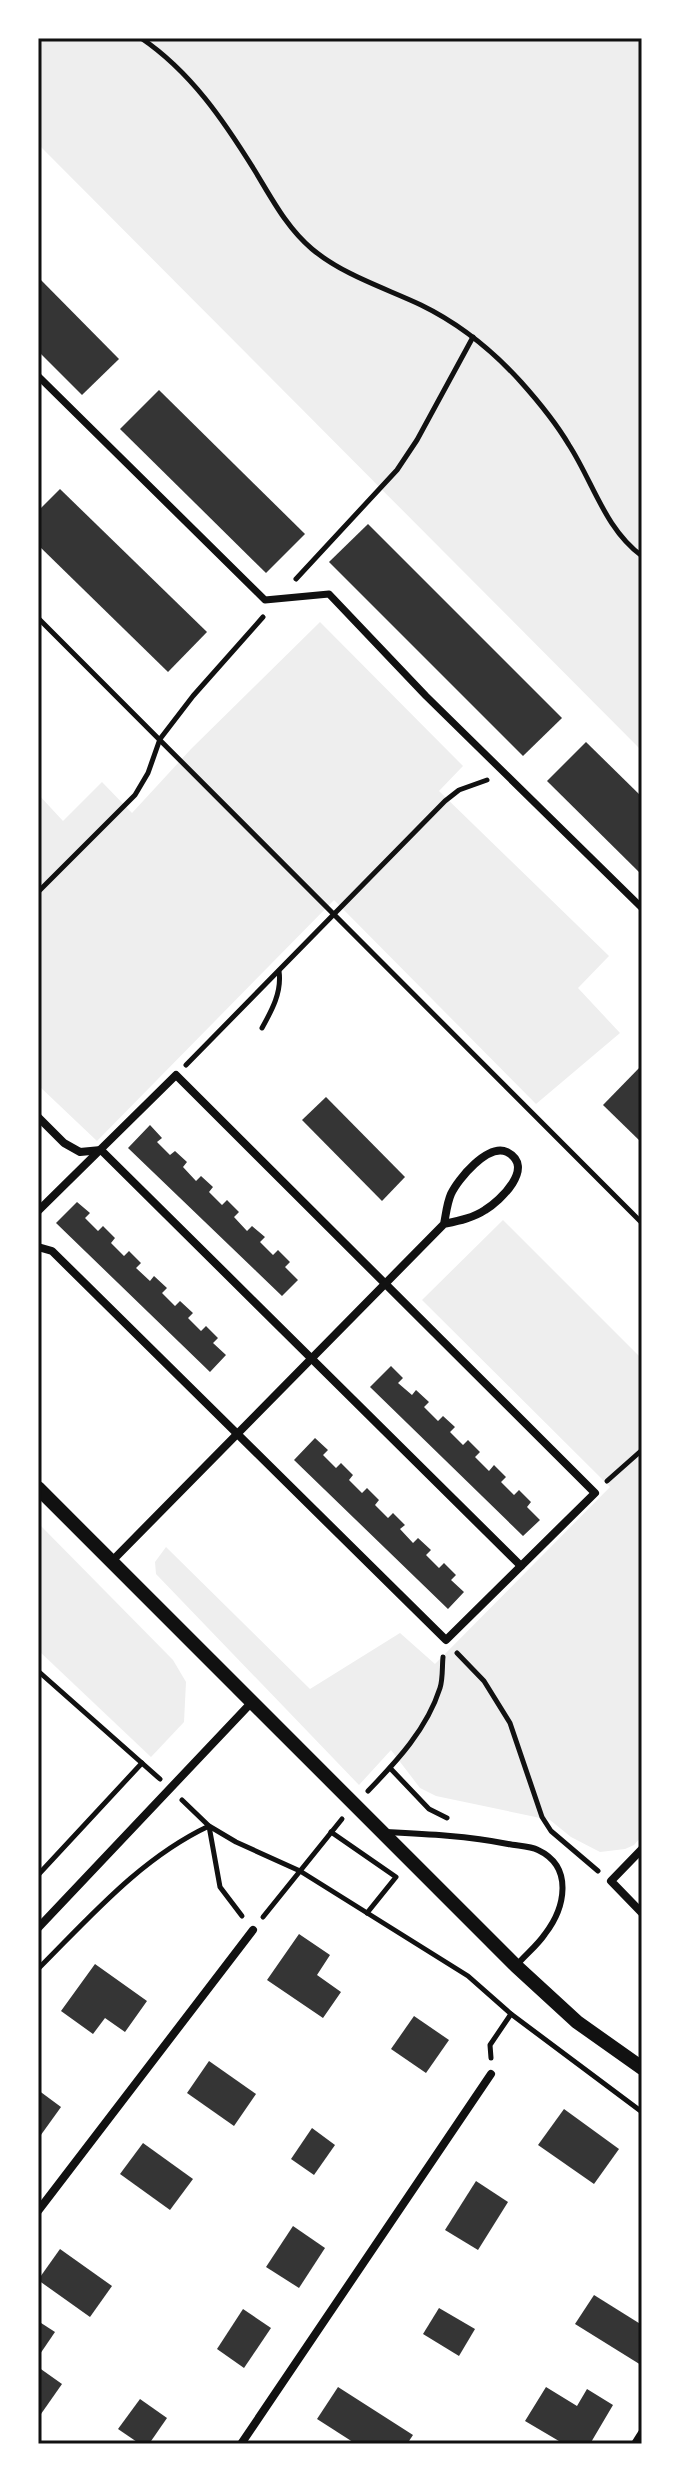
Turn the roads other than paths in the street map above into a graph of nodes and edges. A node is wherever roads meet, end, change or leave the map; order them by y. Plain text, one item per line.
1 (38, 376) edge
2 (642, 908) edge
3 (38, 1117) edge
4 (101, 1150) junction
5 (38, 1211) edge
6 (444, 1224) junction
7 (38, 1247) edge
8 (384, 1285) junction
9 (311, 1359) junction
10 (237, 1433) junction
11 (38, 1488) edge
12 (112, 1561) junction
13 (521, 1566) junction
14 (251, 1703) junction
15 (383, 1832) junction
16 (642, 1849) edge
17 (642, 1913) edge
18 (38, 1928) edge
19 (253, 1930) road end
20 (516, 1966) junction
21 (642, 2068) edge
22 (491, 2074) road end
23 (38, 2211) edge
24 (642, 2433) edge
25 (241, 2444) edge
26 (635, 2444) edge

1 - 2 street
3 - 4 street
4 - 5 street
4 - 8 street
4 - 9 street
6 - 6 street
6 - 8 street
7 - 10 street
8 - 9 street
8 - 13 street
9 - 10 street
9 - 13 street
10 - 12 street
10 - 13 street
11 - 12 street
12 - 14 street
14 - 15 street
14 - 18 street
15 - 20 street
15 - 20 lane
16 - 17 street
19 - 23 street
20 - 21 street
22 - 25 street
24 - 26 street

